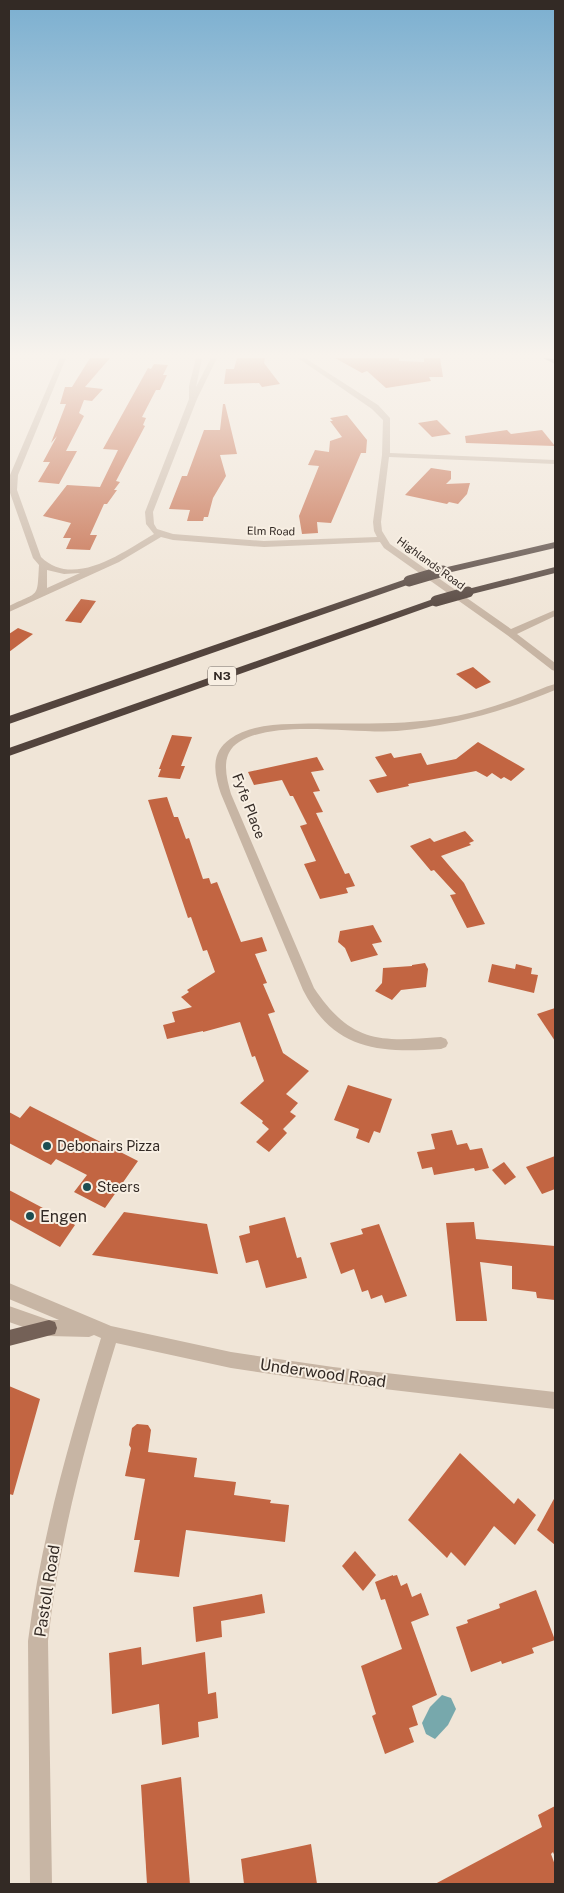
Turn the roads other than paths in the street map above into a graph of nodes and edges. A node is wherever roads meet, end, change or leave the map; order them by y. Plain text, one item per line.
1 (26, 446) edge
2 (174, 446) edge
3 (387, 446) edge
4 (386, 455) junction
5 (555, 462) edge
6 (159, 534) junction
7 (382, 539) junction
8 (555, 545) edge
9 (43, 565) junction
10 (95, 570) junction
11 (555, 570) edge
12 (38, 595) junction
13 (9, 609) edge
14 (555, 613) edge
15 (510, 633) junction
16 (555, 668) edge
17 (555, 687) edge
18 (9, 720) edge
19 (9, 752) edge
20 (441, 1043) dead end
21 (9, 1291) edge
22 (9, 1314) edge
23 (49, 1328) junction
24 (102, 1332) junction
25 (9, 1338) edge
26 (555, 1400) edge
27 (41, 1884) edge

1 - 9 street
2 - 6 street
3 - 4 street, Highlands Road
4 - 5 street
4 - 7 street, Highlands Road
6 - 7 street, Elm Road
6 - 10 street
7 - 15 street, Highlands Road
8 - 18 highway, N3, bridge
9 - 10 street
9 - 12 street
10 - 12 street
11 - 19 highway, N3, bridge
12 - 13 street
14 - 15 street
15 - 16 street, Highlands Road
17 - 20 street, Fyfe Place
21 - 24 street, Underwood Road
22 - 23 street, Underwood Road
23 - 24 street, Underwood Road
23 - 25 main road
24 - 26 street, Underwood Road
24 - 27 street, Pastoll Road

